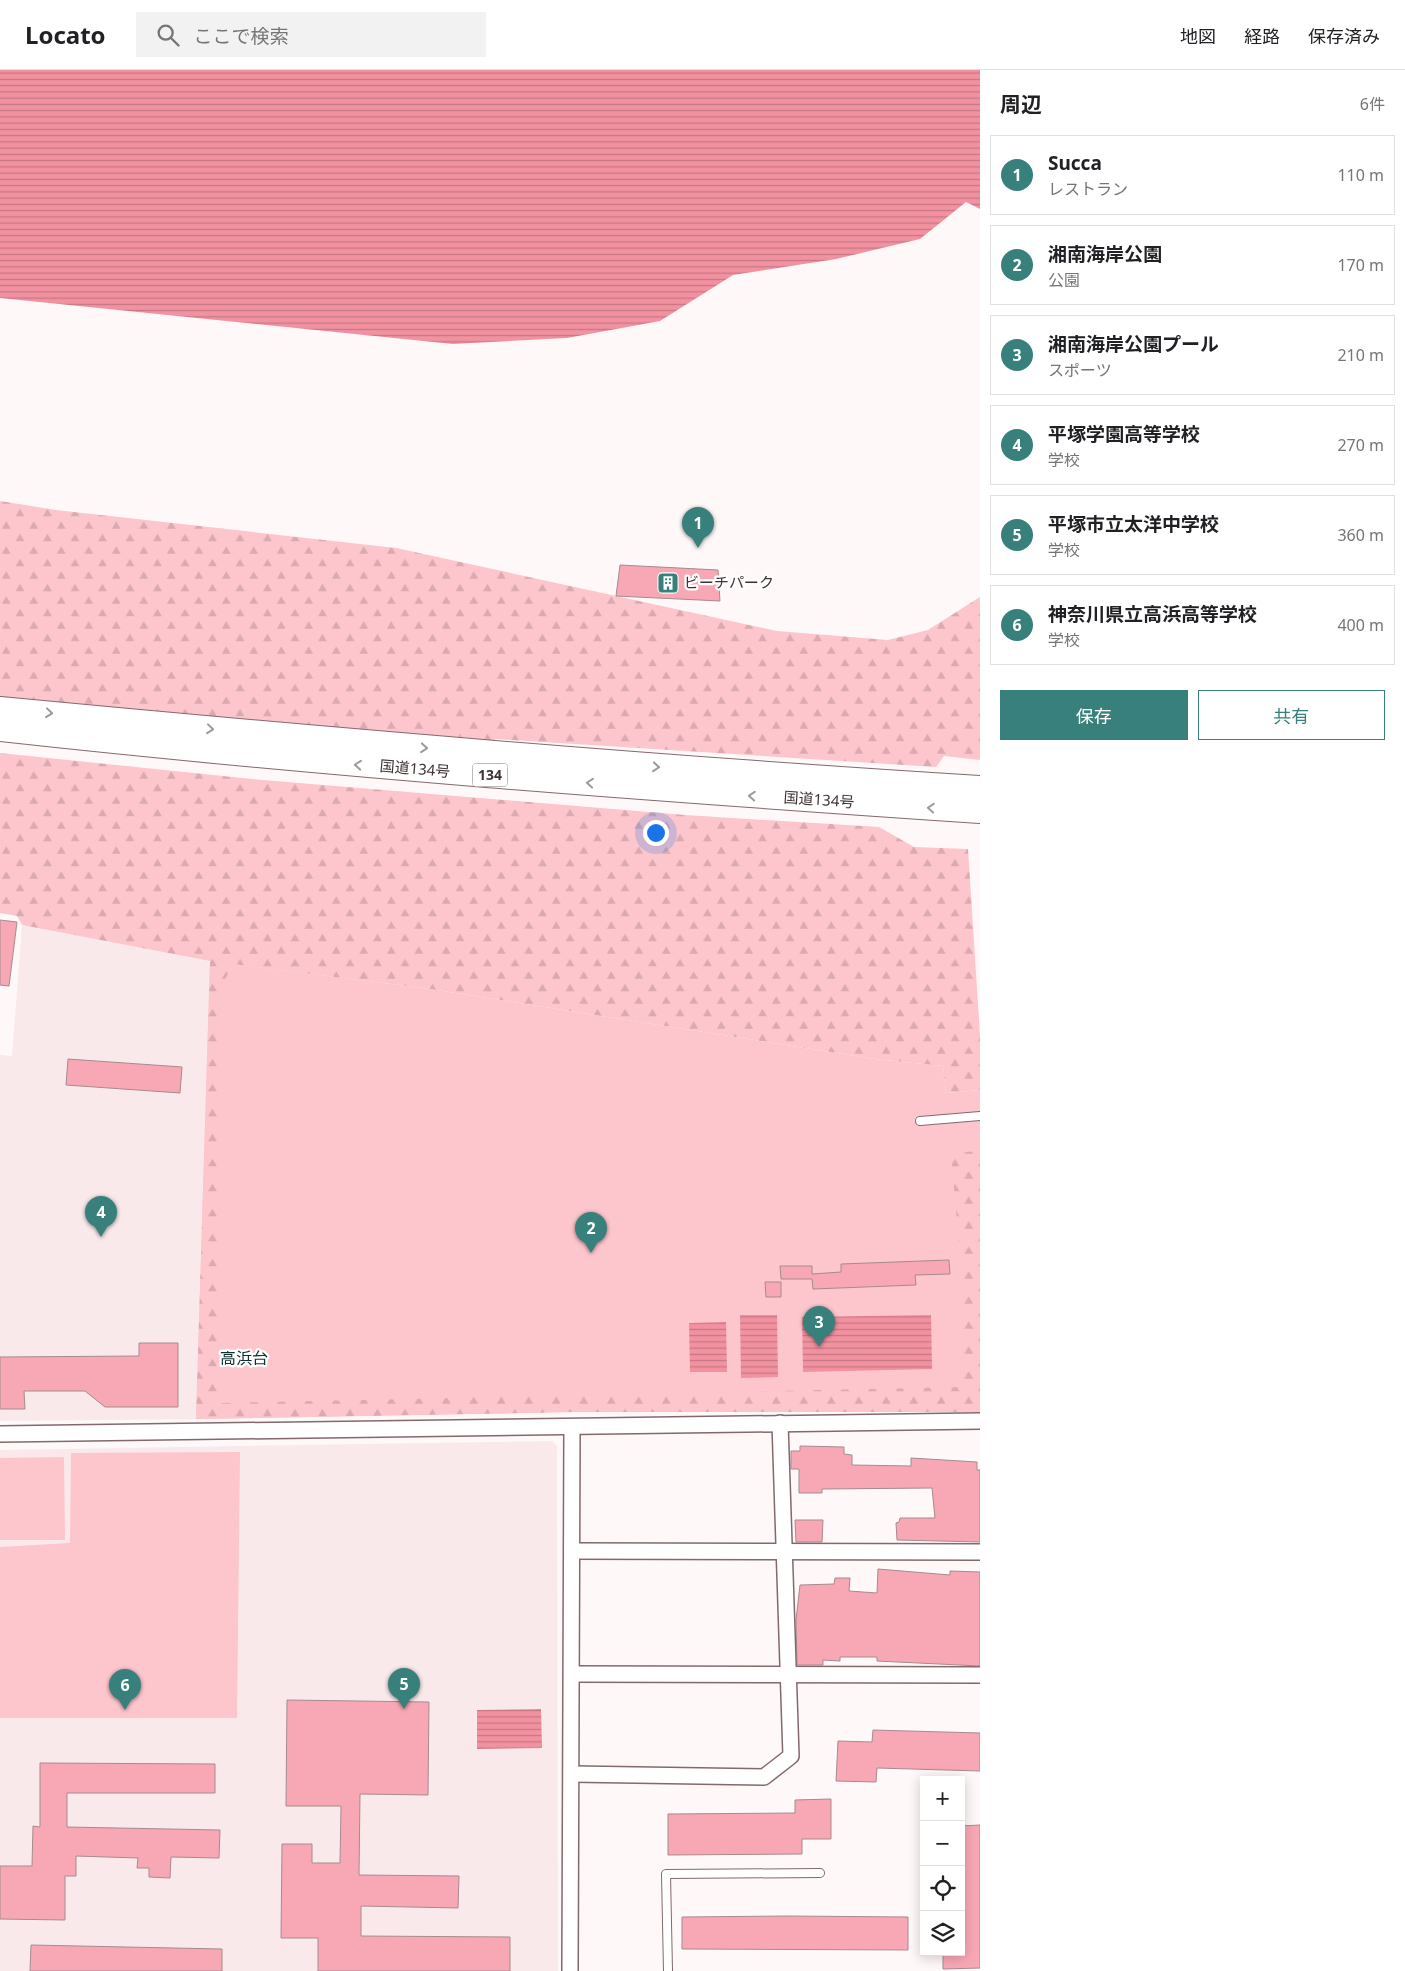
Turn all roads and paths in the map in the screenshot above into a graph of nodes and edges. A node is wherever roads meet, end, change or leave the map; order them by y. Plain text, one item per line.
1 (0, 709) edge
2 (0, 730) edge
3 (980, 788) edge
4 (980, 811) edge
5 (980, 1116) edge
6 (920, 1121) dead end
7 (980, 1421) edge
8 (780, 1424) junction
9 (572, 1427) junction
10 (0, 1434) edge
11 (572, 1551) junction
12 (980, 1552) edge
13 (784, 1553) junction
14 (572, 1674) junction
15 (980, 1675) edge
16 (787, 1676) junction
17 (572, 1774) junction
18 (820, 1873) dead end
19 (570, 1971) edge
20 (668, 1971) edge

1 -> 3 highway, 国道134号 / 134
4 -> 2 highway, 国道134号 / 134
5 - 6 lane
7 - 8 street
8 - 9 street
8 - 13 street
9 - 10 street
9 - 11 street
11 - 13 street
11 - 14 street
12 - 13 street
13 - 16 street
14 - 16 street
14 - 17 street
15 - 16 street
16 - 17 street
17 - 19 street
18 - 20 lane

